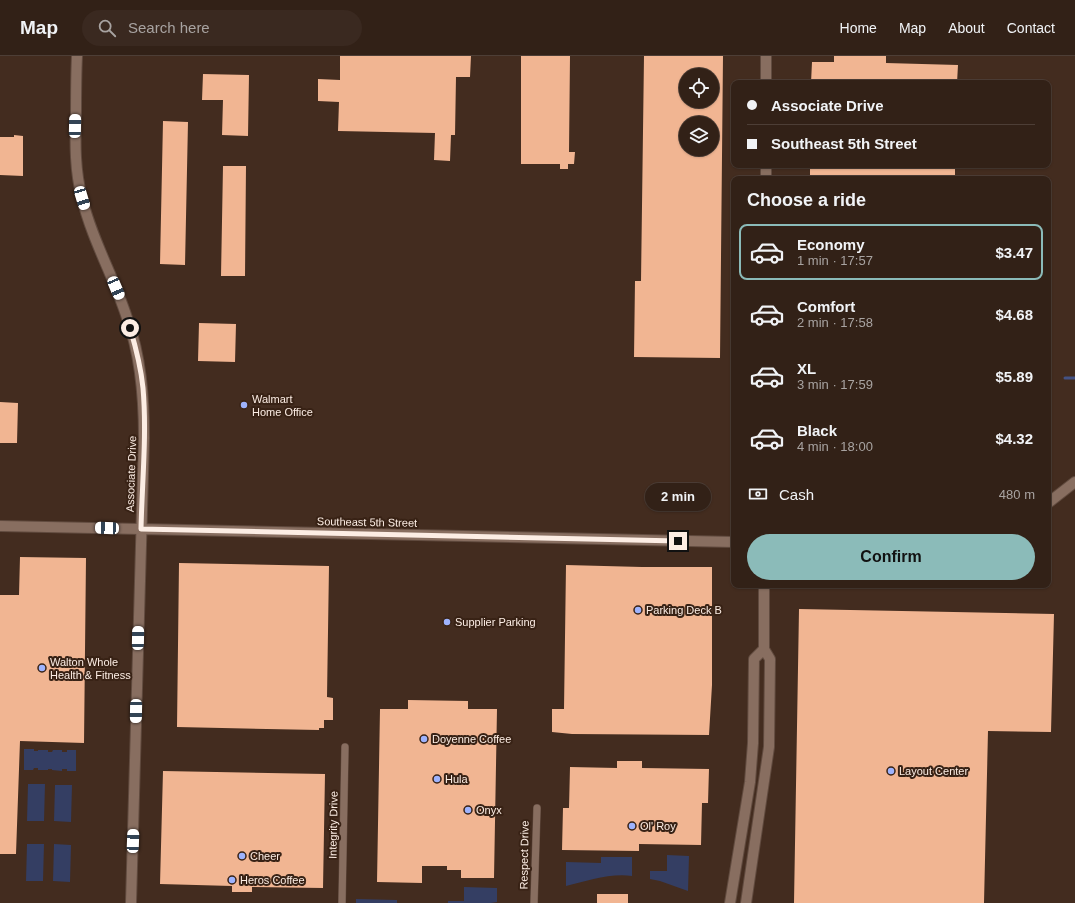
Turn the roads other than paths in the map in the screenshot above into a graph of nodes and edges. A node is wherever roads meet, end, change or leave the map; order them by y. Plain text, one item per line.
1 (77, 56) edge
2 (766, 56) edge
3 (766, 80) edge
4 (1075, 482) edge
5 (1051, 501) edge
6 (0, 526) edge
7 (141, 529) junction
8 (731, 542) edge
9 (764, 588) edge
10 (764, 649) junction
11 (345, 748) dead end
12 (536, 808) dead end
13 (131, 903) edge
14 (342, 903) edge
15 (534, 903) edge
16 (730, 903) edge
17 (746, 903) edge

1 - 7 street, Associate Drive
2 - 3 street
4 - 5 street
6 - 7 street, Southeast 5th Street
7 - 8 street, Southeast 5th Street
7 - 13 street, Associate Drive
9 - 10 street
10 - 16 street
10 - 17 street
11 - 14 street, Integrity Drive
12 - 15 street, Respect Drive

